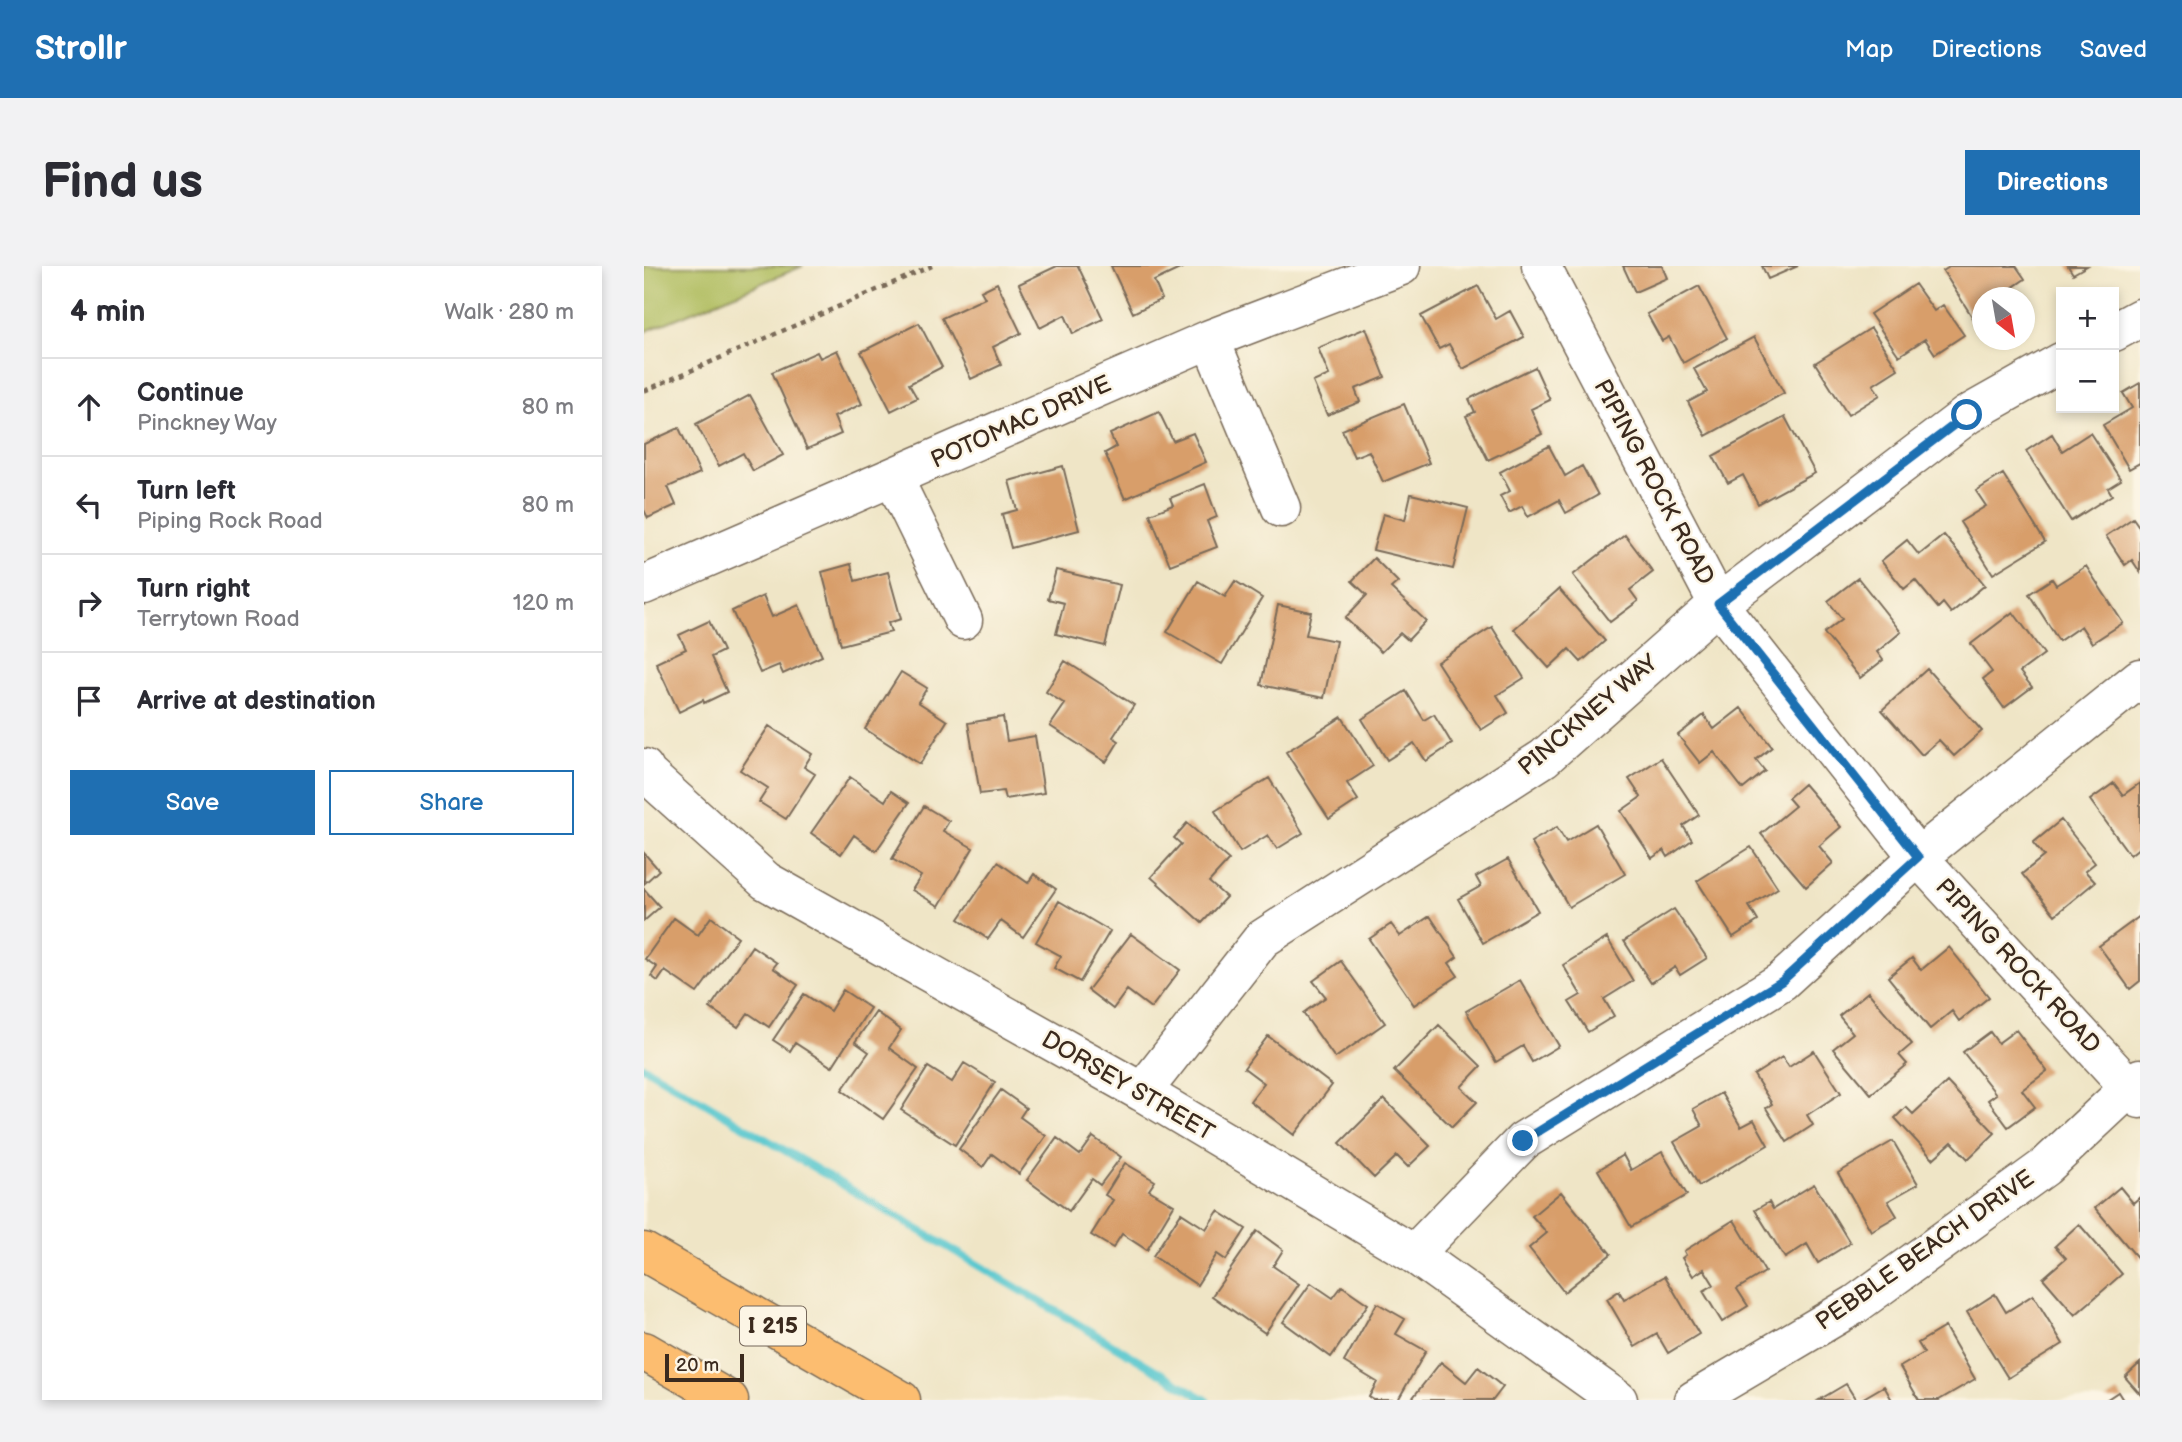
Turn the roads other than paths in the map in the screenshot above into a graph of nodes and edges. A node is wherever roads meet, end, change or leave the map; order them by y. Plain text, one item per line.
1 (1401, 266) edge
2 (1541, 266) edge
3 (2140, 318) edge
4 (2119, 329) edge
5 (1210, 340) junction
6 (2056, 365) edge
7 (893, 477) junction
8 (1281, 508) dead end
9 (644, 585) edge
10 (1718, 604) junction
11 (963, 620) dead end
12 (2140, 678) edge
13 (644, 768) edge
14 (1918, 857) junction
15 (2136, 1088) edge
16 (1142, 1092) junction
17 (644, 1252) edge
18 (1414, 1254) junction
19 (644, 1351) edge
20 (729, 1400) edge
21 (901, 1400) edge
22 (1618, 1400) edge
23 (1694, 1400) edge

1 - 5 street, POTOMAC DRIVE
2 - 10 street, PIPING ROCK ROAD
3 - 4 street
5 - 7 street, POTOMAC DRIVE
5 - 8 street
6 - 10 street, PINCKNEY WAY
7 - 9 street, POTOMAC DRIVE
7 - 11 street
10 - 14 street, PIPING ROCK ROAD
10 - 16 street, PINCKNEY WAY
12 - 14 street
13 - 16 street, DORSEY STREET
14 - 15 street, PIPING ROCK ROAD
14 - 18 street
15 - 23 street, PEBBLE BEACH DRIVE
16 - 18 street, DORSEY STREET
17 - 21 highway, I 215
18 - 22 street, DORSEY STREET
19 - 20 highway

